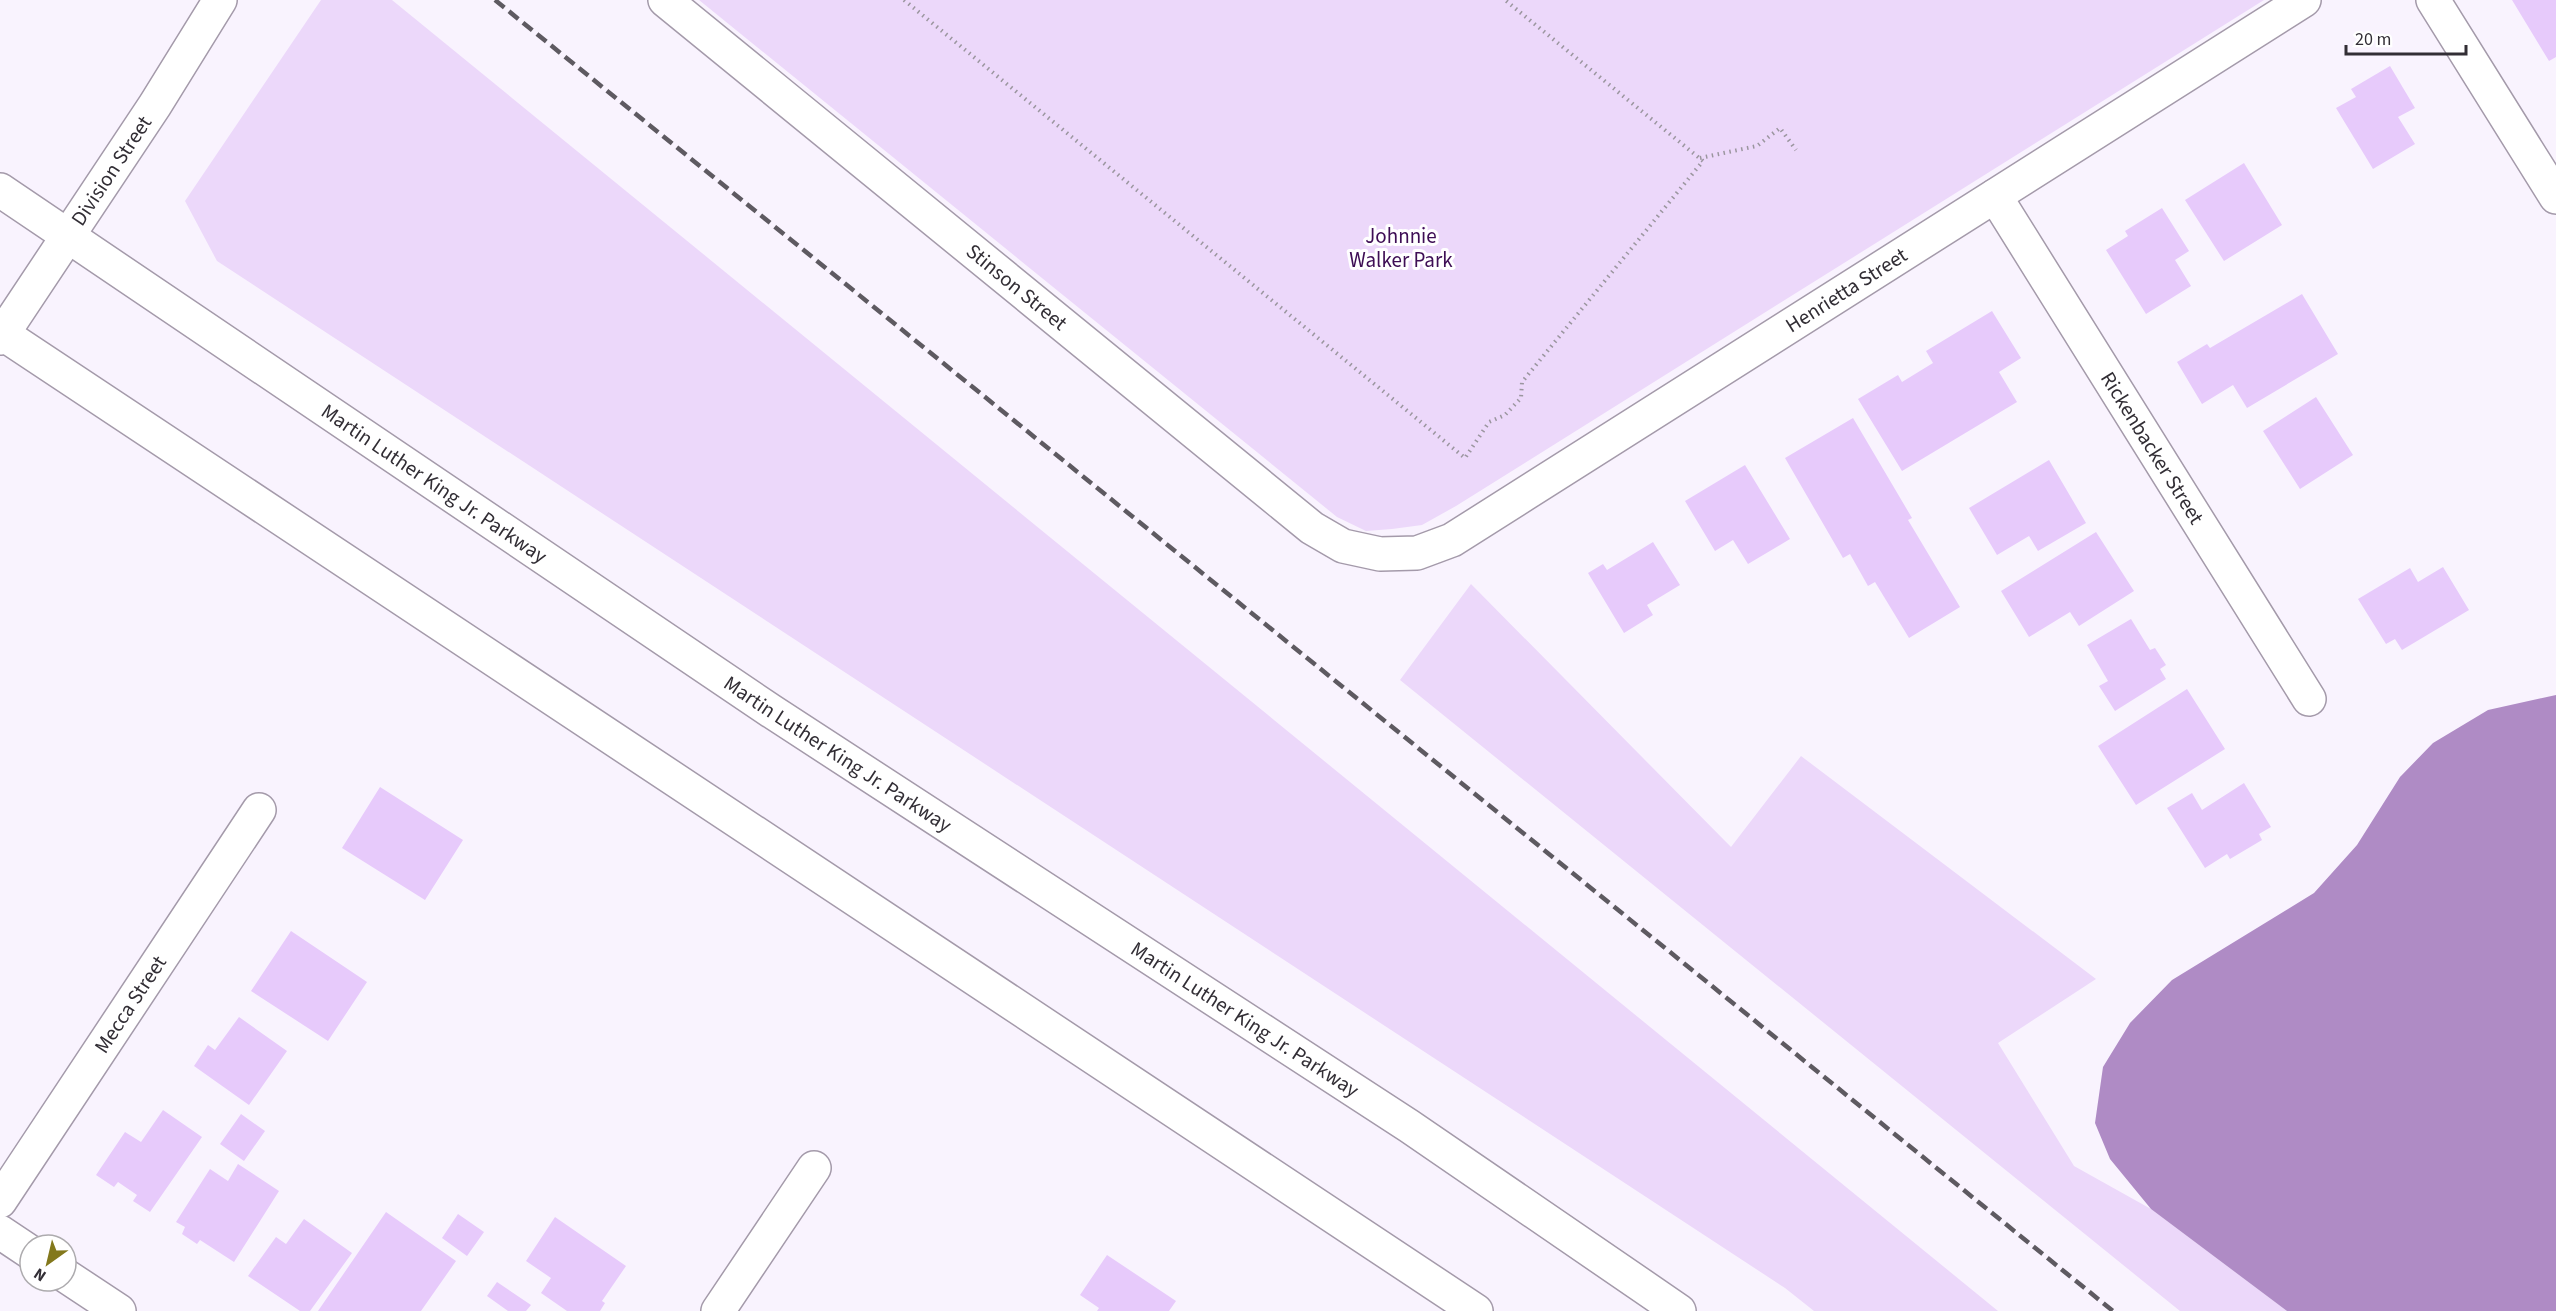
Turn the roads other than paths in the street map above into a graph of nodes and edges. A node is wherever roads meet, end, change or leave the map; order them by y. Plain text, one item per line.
1 (220, 0) edge
2 (665, 0) edge
3 (2304, 0) edge
4 (2433, 0) edge
5 (0, 190) edge
6 (1995, 196) junction
7 (2556, 197) edge
8 (69, 235) junction
9 (1, 335) edge
10 (1380, 554) joint
11 (2309, 699) dead end
12 (259, 810) dead end
13 (814, 1168) dead end
14 (0, 1200) edge
15 (0, 1232) edge
16 (18, 1244) edge
17 (78, 1284) edge
18 (119, 1311) edge
19 (718, 1311) edge
20 (1476, 1311) edge
21 (1679, 1311) edge

1 - 8 main road, Division Street
2 - 10 main road, Stinson Street
3 - 6 main road, Henrietta Street
4 - 7 main road
5 - 8 main road, Martin Luther King Jr. Parkway
6 - 10 main road, Henrietta Street
6 - 11 main road, Rickenbacker Street
8 - 9 main road, Division Street
8 - 21 main road, Martin Luther King Jr. Parkway
9 - 20 main road
12 - 14 main road, Mecca Street
13 - 19 main road
15 - 16 main road
17 - 18 main road

